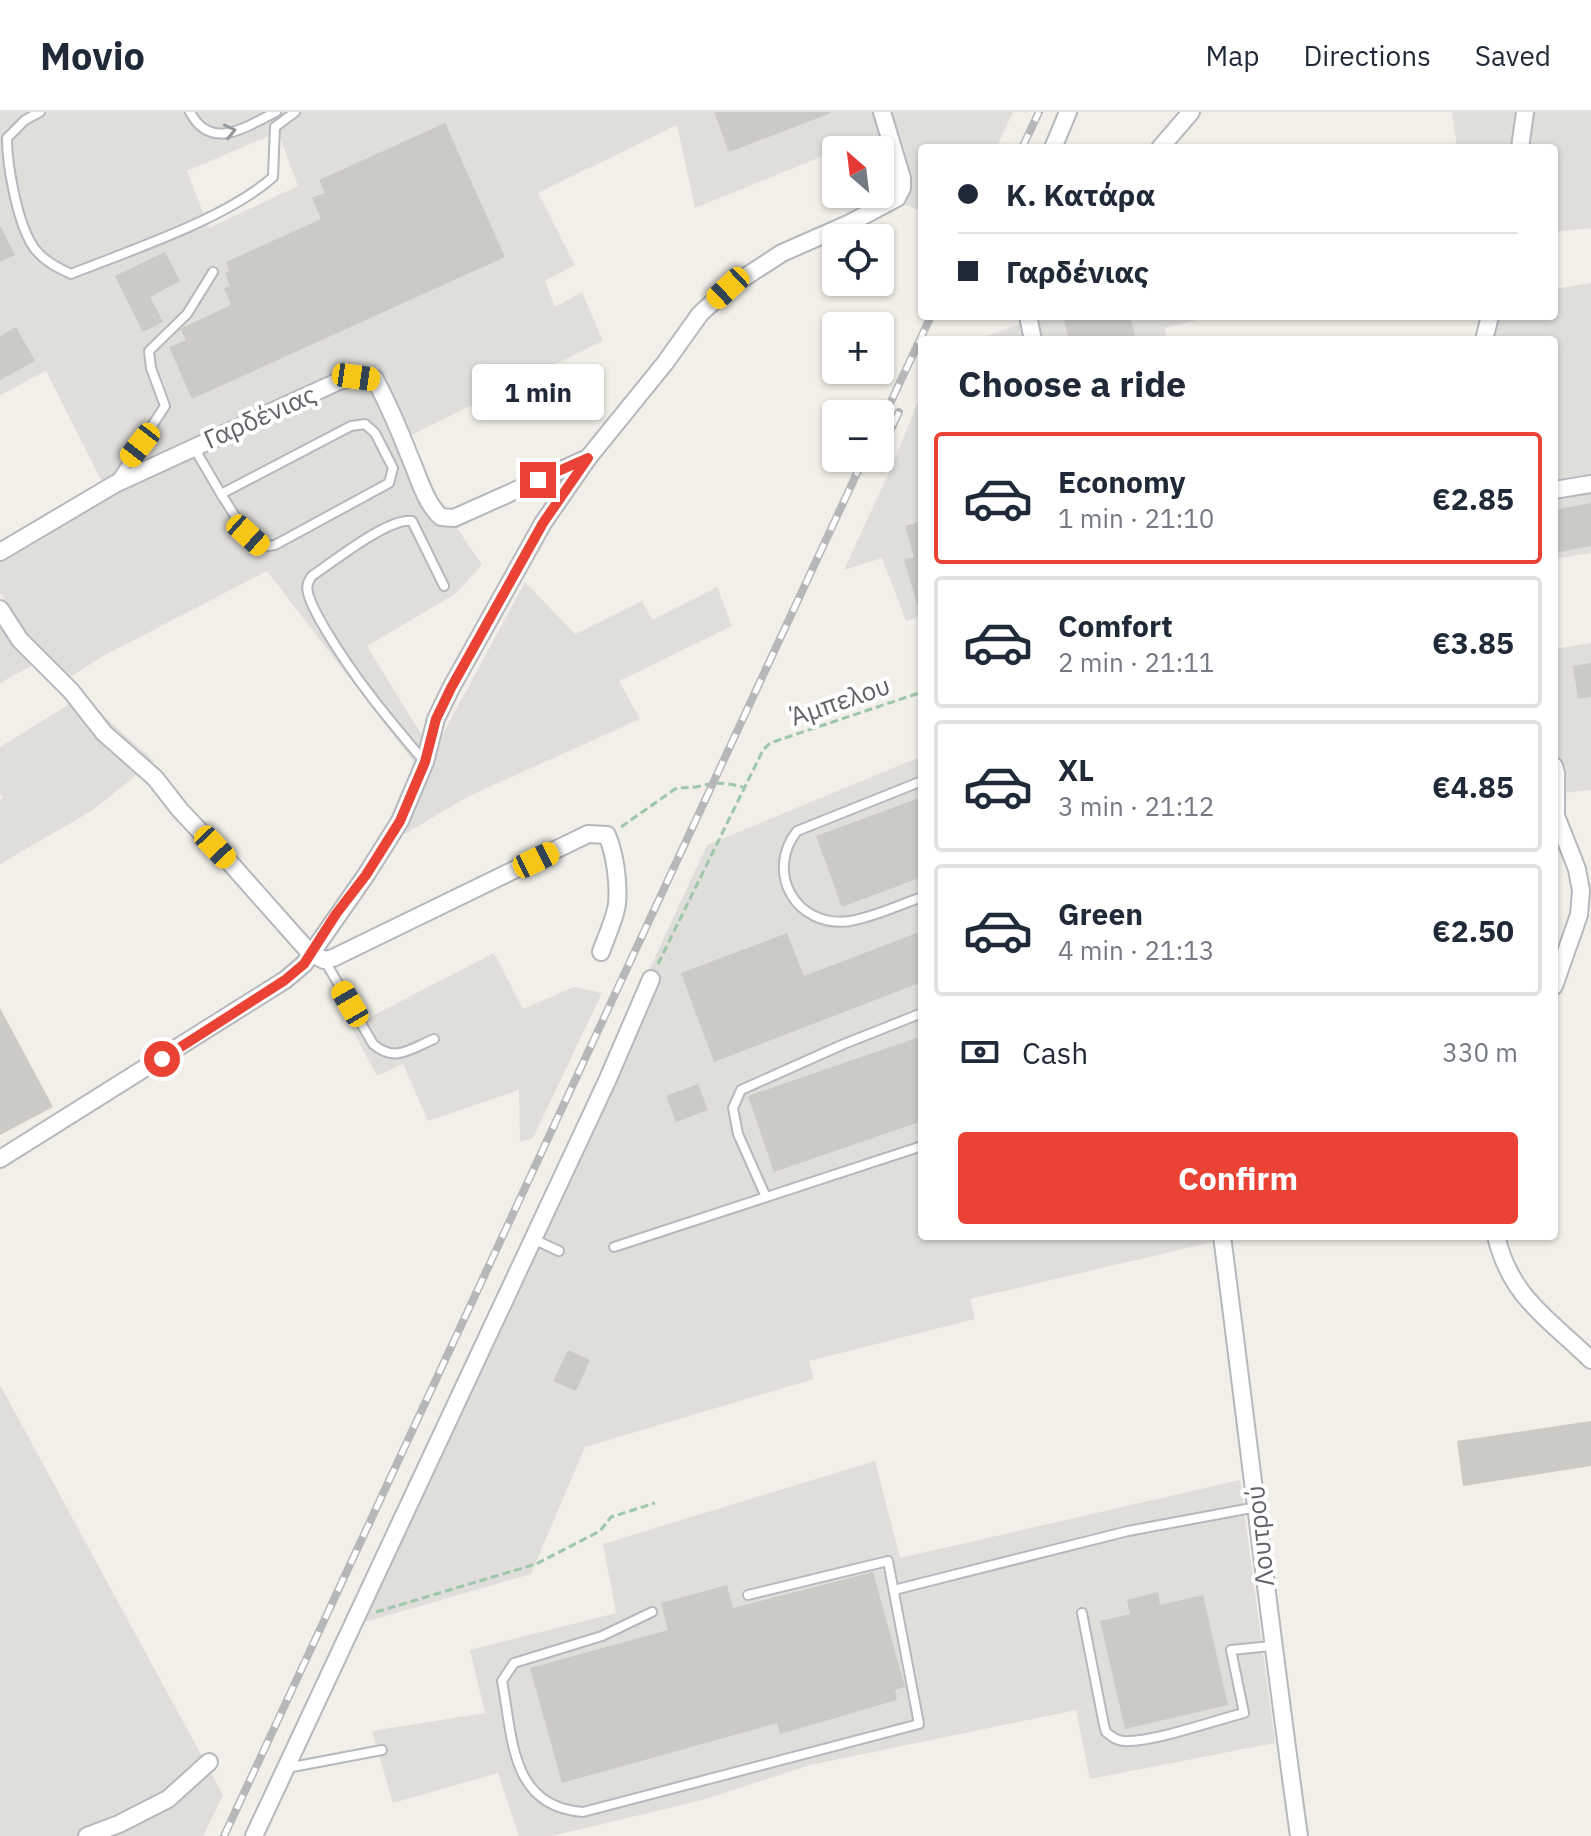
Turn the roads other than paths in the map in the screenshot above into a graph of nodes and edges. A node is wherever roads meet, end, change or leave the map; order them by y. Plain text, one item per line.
1 (40, 112) edge
2 (190, 112) edge
3 (276, 112) edge
4 (295, 112) edge
5 (882, 112) edge
6 (1068, 112) edge
7 (1191, 112) edge
8 (1525, 112) edge
9 (1055, 144) edge
10 (1163, 144) edge
11 (1521, 144) edge
12 (213, 272) dead end
13 (193, 446) junction
14 (588, 458) junction
15 (115, 484) junction
16 (1591, 484) edge
17 (1558, 489) edge
18 (221, 494) junction
19 (0, 552) edge
20 (444, 586) dead end
21 (0, 609) edge
22 (425, 762) junction
23 (918, 783) edge
24 (1558, 821) edge
25 (918, 898) edge
26 (601, 952) dead end
27 (317, 956) junction
28 (1558, 975) edge
29 (651, 979) road end
30 (918, 1015) edge
31 (434, 1039) dead end
32 (918, 1147) edge
33 (0, 1159) edge
34 (766, 1197) junction
35 (532, 1239) junction
36 (1223, 1240) edge
37 (1497, 1240) edge
38 (614, 1247) dead end
39 (559, 1251) dead end
40 (1591, 1360) edge
41 (1258, 1507) junction
42 (894, 1590) junction
43 (748, 1595) dead end
44 (652, 1612) dead end
45 (1082, 1613) dead end
46 (1272, 1646) junction
47 (382, 1750) dead end
48 (209, 1762) dead end
49 (287, 1769) junction
50 (87, 1836) edge
51 (254, 1836) edge
52 (1299, 1836) edge

1 - 4 lane
2 -> 3 lane
5 - 14 street
6 - 9 street
7 - 10 street
8 - 11 street
12 - 15 lane
13 - 14 street, Γαρδένιας
13 - 15 street, Γαρδένιας
13 - 18 lane
14 - 22 street
15 - 19 street, Γαρδένιας
16 - 17 street
18 - 18 lane
20 - 22 lane
21 - 27 street
22 - 27 street
23 - 25 lane
24 - 28 street
26 - 27 street
27 - 31 lane
27 - 33 street
29 - 35 street
30 - 34 lane
32 - 34 lane
34 - 38 lane
35 - 39 lane
35 - 49 street
36 - 41 street, Λουτρού
37 - 40 street
41 - 42 lane
41 - 46 street, Λουτρού
42 - 43 lane
42 - 44 lane
45 - 46 lane
46 - 52 street, Λουτρού
47 - 49 lane
48 - 50 street
49 - 51 street

